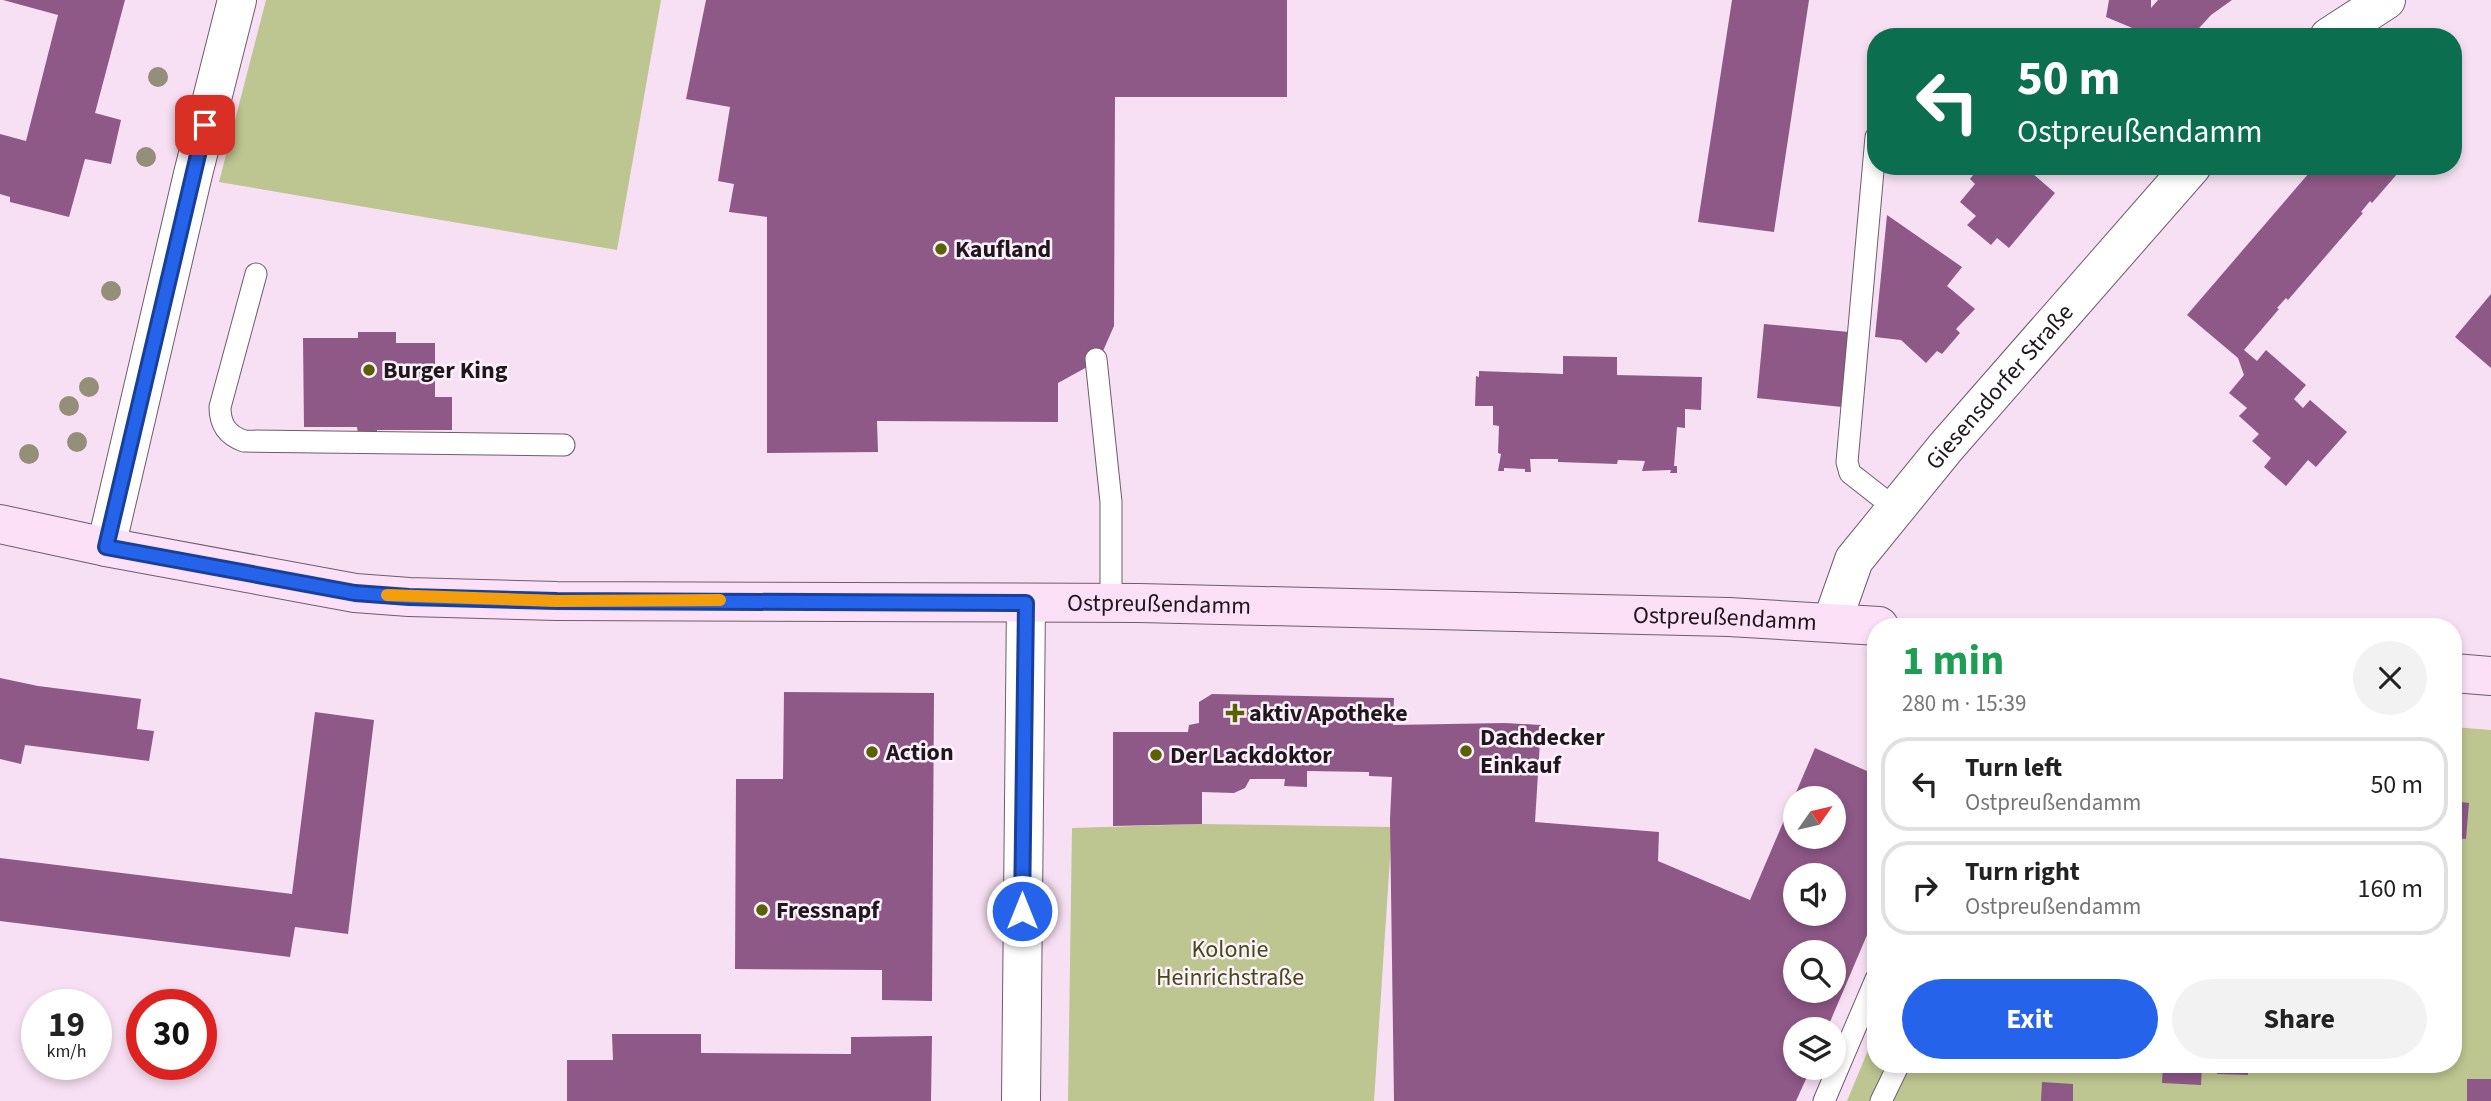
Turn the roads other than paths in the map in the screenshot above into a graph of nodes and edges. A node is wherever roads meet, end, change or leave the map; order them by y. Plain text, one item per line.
1 (237, 0) edge
2 (2386, 0) edge
3 (2343, 28) edge
4 (1873, 175) edge
5 (2184, 175) edge
6 (256, 274) dead end
7 (1096, 359) dead end
8 (564, 444) dead end
9 (1896, 509) junction
10 (0, 524) edge
11 (106, 547) junction
12 (1026, 603) junction
13 (1111, 603) junction
14 (1832, 622) junction
15 (1867, 625) edge
16 (2462, 674) edge
17 (2491, 676) edge
18 (1867, 1001) edge
19 (1895, 1073) edge
20 (1021, 1101) edge
21 (1825, 1101) edge
22 (1881, 1101) edge

1 - 11 street
2 - 3 street
4 - 9 lane
5 - 9 street, Giesensdorfer Straße
6 - 8 lane
7 - 13 lane
9 - 14 street, Giesensdorfer Straße
10 - 11 main road, Ostpreußendamm
11 - 12 main road, Ostpreußendamm
12 - 13 main road, Ostpreußendamm
12 - 20 street
13 - 14 main road, Ostpreußendamm
14 - 15 main road, Ostpreußendamm
16 - 17 main road
18 - 21 lane
19 - 22 lane

